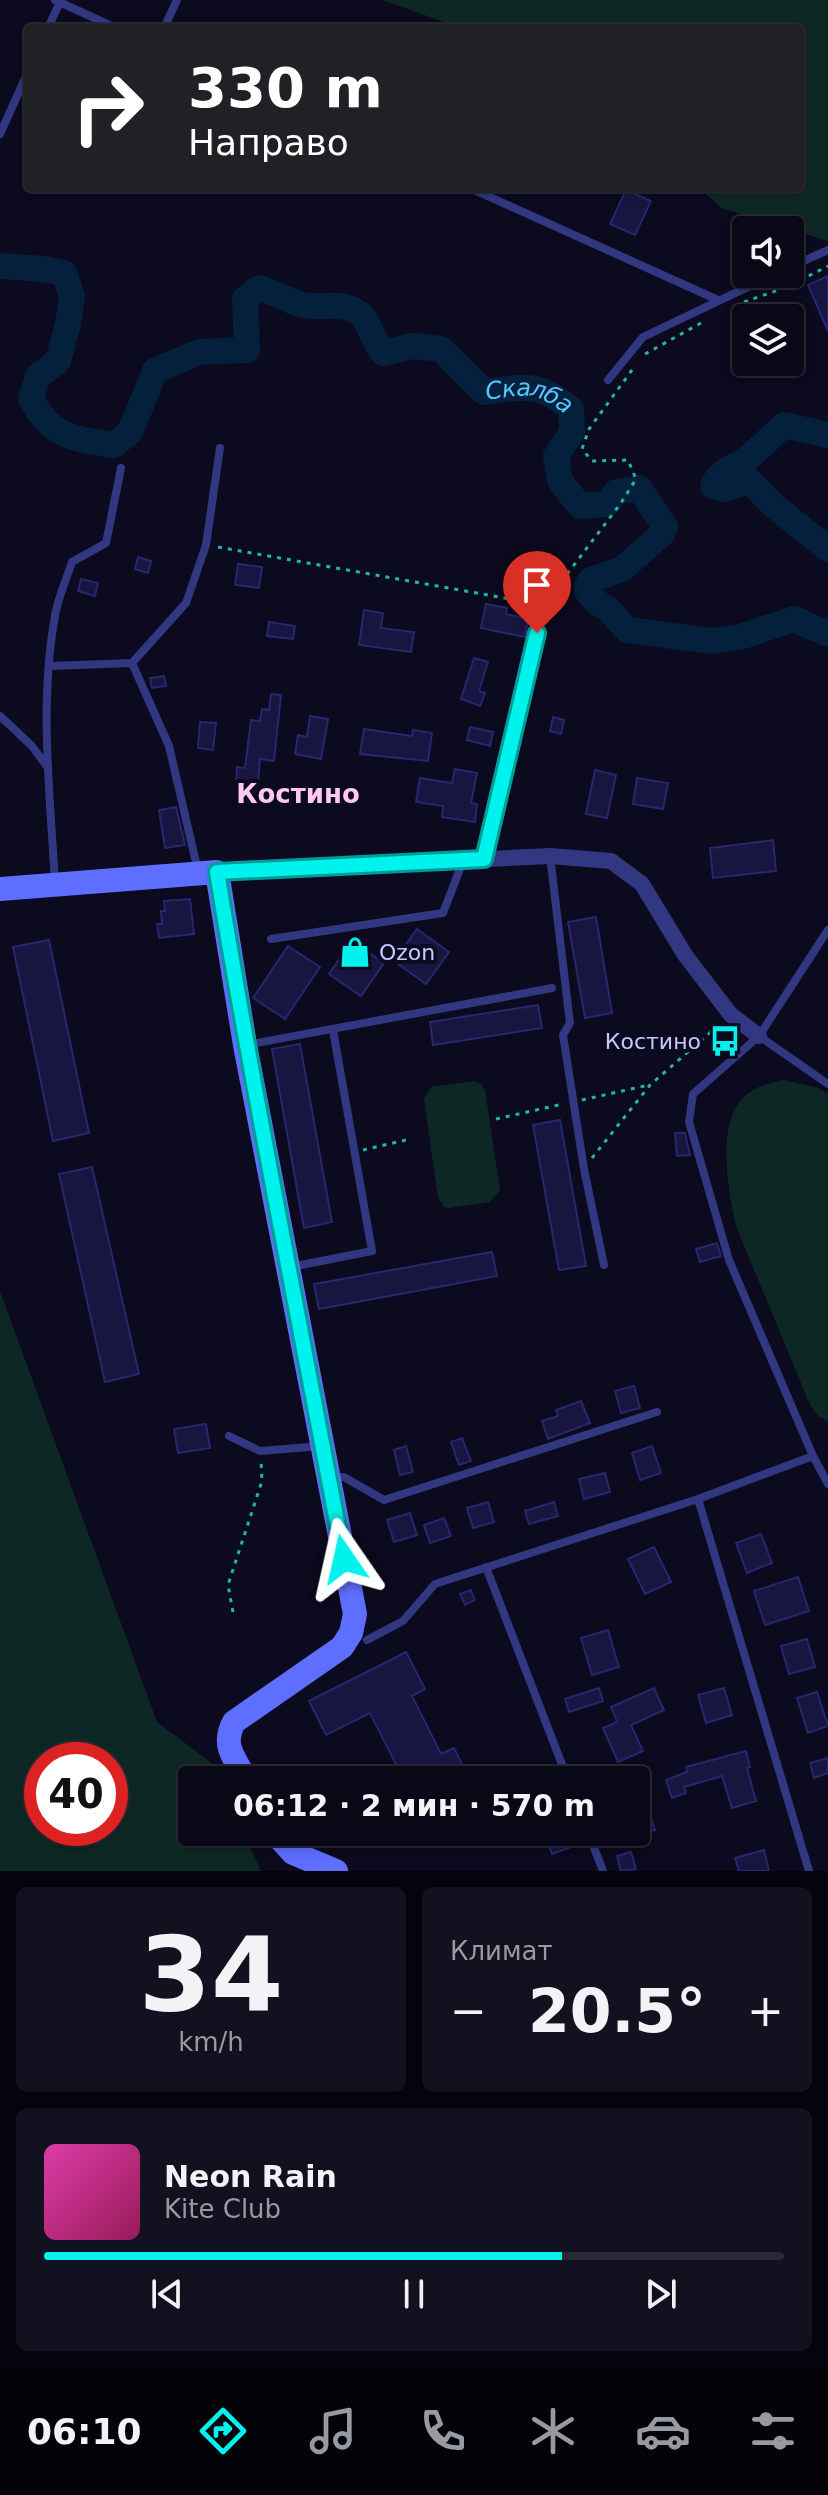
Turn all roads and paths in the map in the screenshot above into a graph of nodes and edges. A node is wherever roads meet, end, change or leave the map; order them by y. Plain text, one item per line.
1 (177, 0) edge
2 (57, 1) edge
3 (49, 24) edge
4 (107, 24) edge
5 (166, 24) edge
6 (24, 81) edge
7 (0, 134) edge
8 (479, 192) edge
9 (828, 250) edge
10 (804, 261) edge
11 (828, 266) edge
12 (744, 288) edge
13 (718, 300) junction
14 (745, 302) dead end
15 (706, 320) dead end
16 (644, 354) dead end
17 (635, 367) dead end
18 (608, 380) dead end
19 (220, 448) dead end
20 (121, 468) dead end
21 (206, 545) junction
22 (544, 605) junction
23 (132, 663) junction
24 (50, 666) junction
25 (0, 716) edge
26 (48, 768) junction
27 (550, 856) junction
28 (484, 859) junction
29 (463, 861) junction
30 (208, 872) junction
31 (55, 884) junction
32 (0, 889) edge
33 (828, 930) edge
34 (271, 939) dead end
35 (552, 988) dead end
36 (731, 1015) junction
37 (333, 1030) junction
38 (759, 1036) junction
39 (245, 1045) junction
40 (828, 1084) edge
41 (406, 1140) dead end
42 (355, 1152) junction
43 (584, 1169) junction
44 (604, 1265) dead end
45 (290, 1267) junction
46 (657, 1412) dead end
47 (229, 1436) dead end
48 (322, 1446) junction
49 (260, 1451) junction
50 (813, 1456) junction
51 (328, 1477) junction
52 (828, 1484) edge
53 (698, 1499) junction
54 (486, 1567) junction
55 (233, 1612) dead end
56 (367, 1640) dead end
57 (238, 1766) edge
58 (563, 1766) edge
59 (287, 1846) edge
60 (593, 1846) edge
61 (336, 1871) edge
62 (603, 1871) edge
63 (809, 1871) edge

1 - 5 lane
2 - 3 lane
2 - 4 lane
6 - 7 lane
8 - 13 lane
9 - 10 lane
11 - 14 path
12 - 13 lane
13 - 18 lane
15 - 16 path
17 - 22 path
19 - 21 lane
20 - 24 lane
21 - 22 path
21 - 23 lane
22 - 28 lane
23 - 24 lane
23 - 30 lane
24 - 26 lane
25 - 26 lane
26 - 31 lane
27 - 28 street
27 - 36 street
27 - 43 lane
28 - 29 street
29 - 30 street
29 - 34 lane
30 - 31 street
30 - 39 street
31 - 32 street
33 - 38 lane
35 - 37 lane
36 - 38 street
36 - 43 path
37 - 39 lane
37 - 42 lane
38 - 40 lane
38 - 50 lane
39 - 45 street
41 - 42 path
42 - 45 lane
43 - 44 lane
45 - 48 street
46 - 51 lane
47 - 49 lane
48 - 49 lane
48 - 51 street
49 - 55 path
50 - 52 lane
50 - 53 lane
51 - 57 street
53 - 54 lane
53 - 63 lane
54 - 56 lane
54 - 58 lane
59 - 61 street
60 - 62 lane

